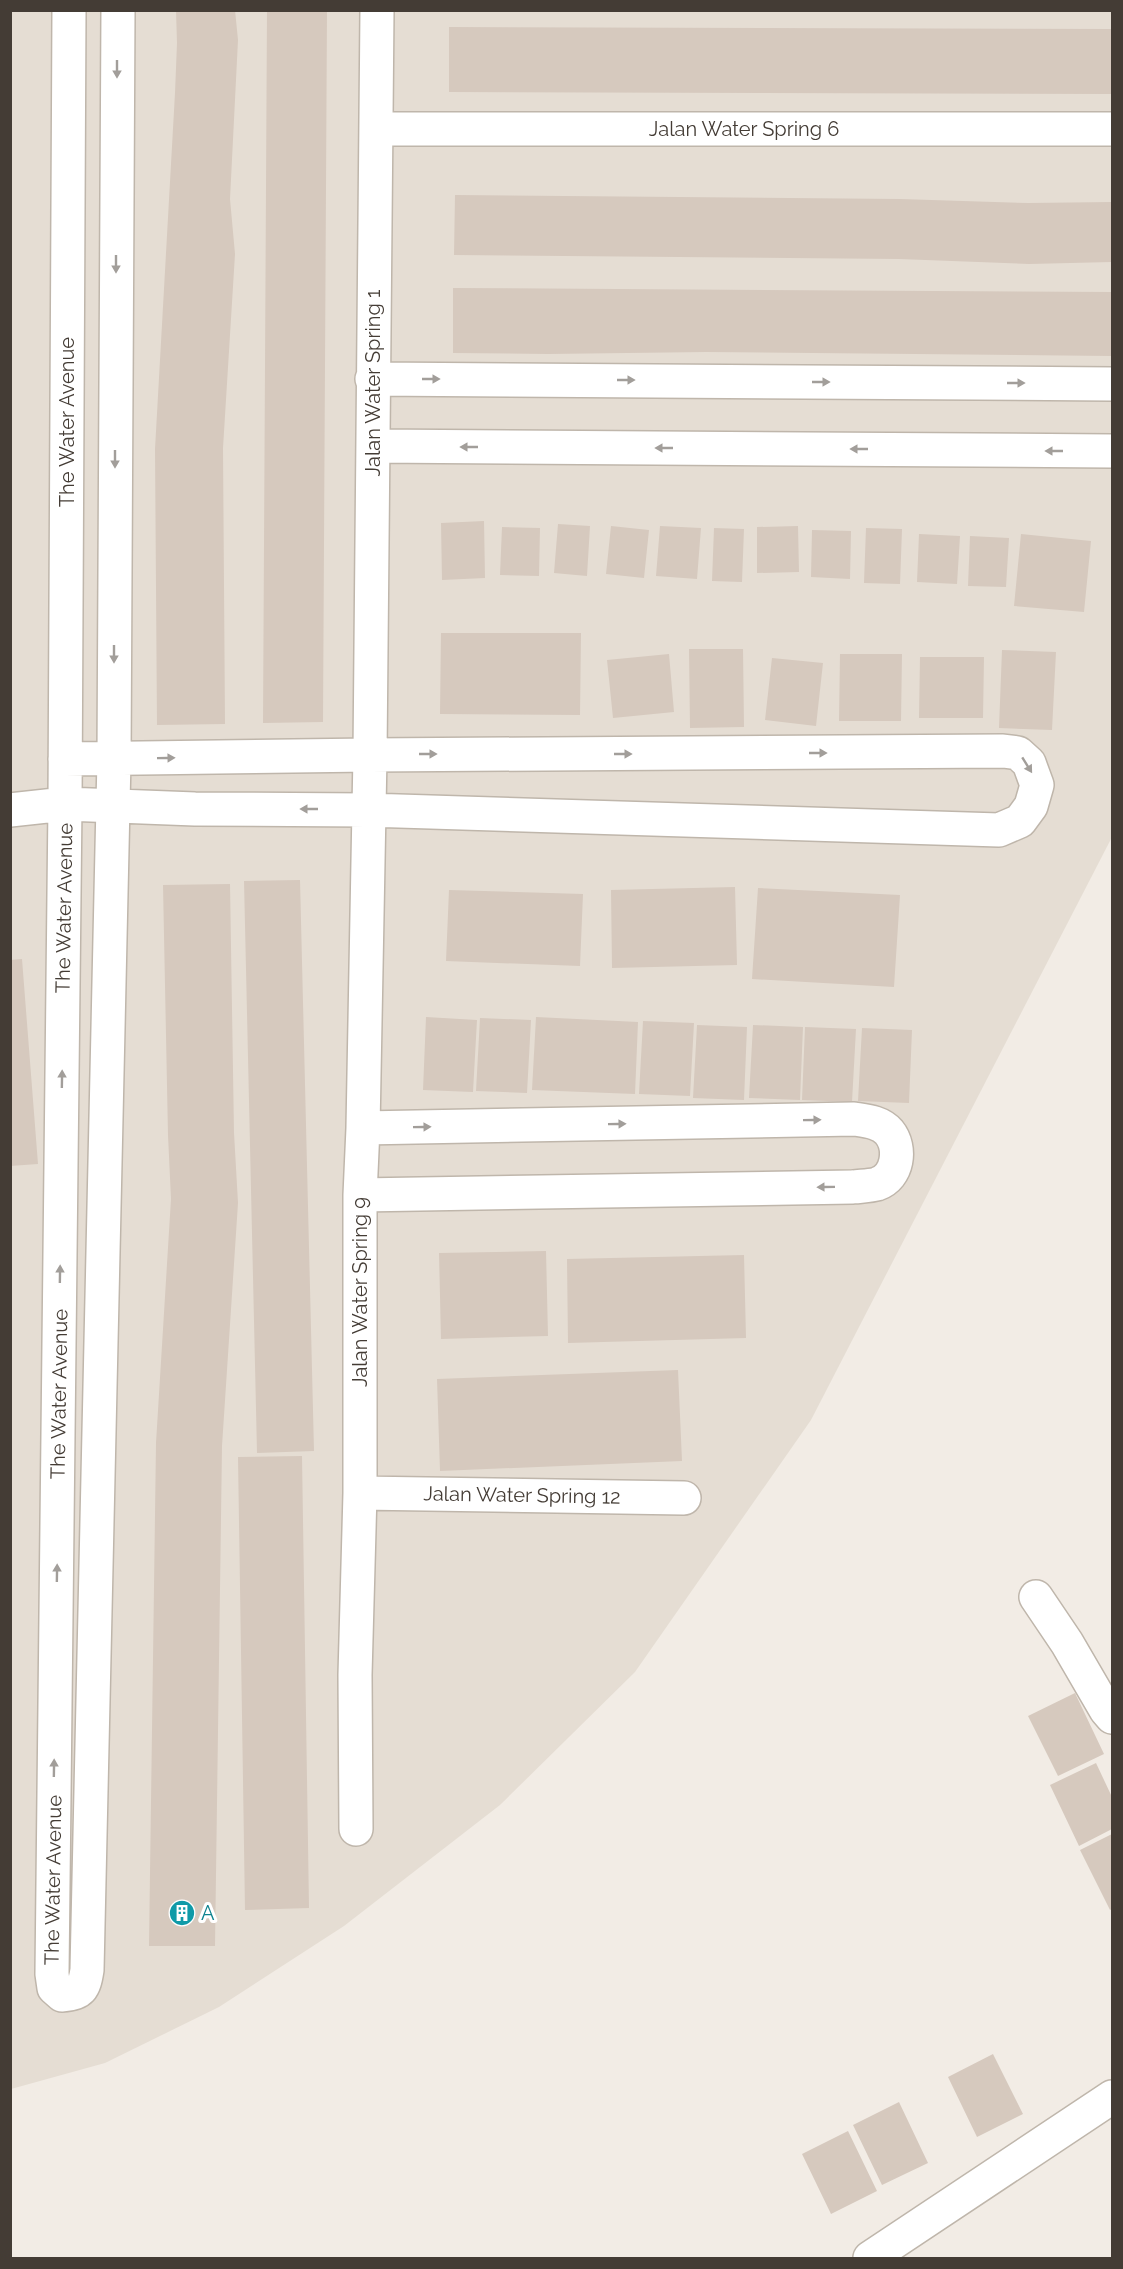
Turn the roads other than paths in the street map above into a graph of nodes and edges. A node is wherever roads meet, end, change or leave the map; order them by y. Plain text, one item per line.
1 (69, 10) edge
2 (118, 10) edge
3 (377, 10) edge
4 (376, 129) junction
5 (1113, 129) edge
6 (372, 379) junction
7 (1113, 384) edge
8 (373, 446) junction
9 (1113, 451) edge
10 (369, 755) junction
11 (65, 759) junction
12 (114, 759) junction
13 (65, 804) junction
14 (111, 806) junction
15 (10, 810) edge
16 (367, 810) junction
17 (363, 1128) junction
18 (360, 1195) junction
19 (360, 1493) junction
20 (684, 1498) dead end
21 (1036, 1597) dead end
22 (1113, 1717) edge
23 (356, 1829) dead end
24 (1113, 2097) edge
25 (870, 2259) edge

1 - 11 street, The Water Avenue
2 -> 12 street, The Water Avenue
3 - 4 street, Jalan Water Spring 1
4 - 5 street, Jalan Water Spring 6
4 - 6 street, Jalan Water Spring 1
6 -> 7 street
6 - 8 street, Jalan Water Spring 1
9 -> 8 street
8 - 10 street, Jalan Water Spring 1
12 -> 10 street
10 - 16 street, Jalan Water Spring 9
10 -> 16 street
11 - 12 street
11 - 13 street, The Water Avenue
12 - 14 street, The Water Avenue
13 - 14 street
14 -> 13 street, The Water Avenue
13 - 15 street
16 -> 14 street
16 - 17 street, Jalan Water Spring 9
17 - 18 street, Jalan Water Spring 9
17 -> 18 street
18 - 19 street, Jalan Water Spring 9
19 - 20 street, Jalan Water Spring 12
19 - 23 street, Jalan Water Spring 9
21 - 22 street
24 - 25 street

